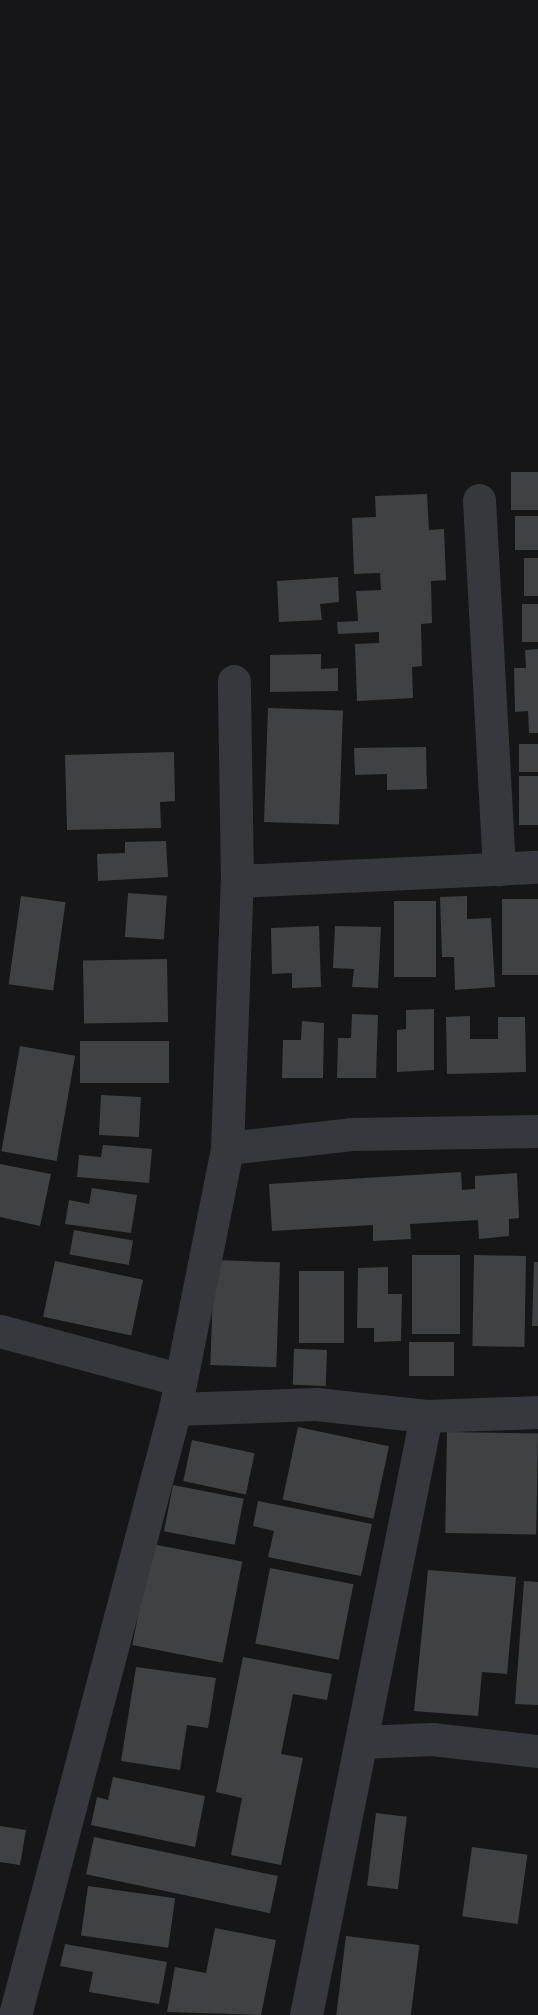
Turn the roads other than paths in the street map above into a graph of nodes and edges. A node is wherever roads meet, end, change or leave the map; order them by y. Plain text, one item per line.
1 (479, 500) dead end
2 (234, 681) dead end
3 (538, 867) edge
4 (499, 869) junction
5 (237, 881) junction
6 (538, 1131) edge
7 (227, 1148) junction
8 (0, 1331) edge
9 (176, 1394) junction
10 (538, 1412) edge
11 (426, 1416) junction
12 (362, 1742) junction
13 (538, 1751) edge
14 (0, 2010) edge
15 (15, 2015) edge
16 (306, 2015) edge

1 - 4 street
2 - 5 street
3 - 4 street
4 - 5 street
5 - 7 street
6 - 7 street
7 - 9 street
8 - 9 street
9 - 11 street
9 - 15 street
10 - 11 street
11 - 12 street
12 - 13 street
12 - 16 street
14 - 15 street

